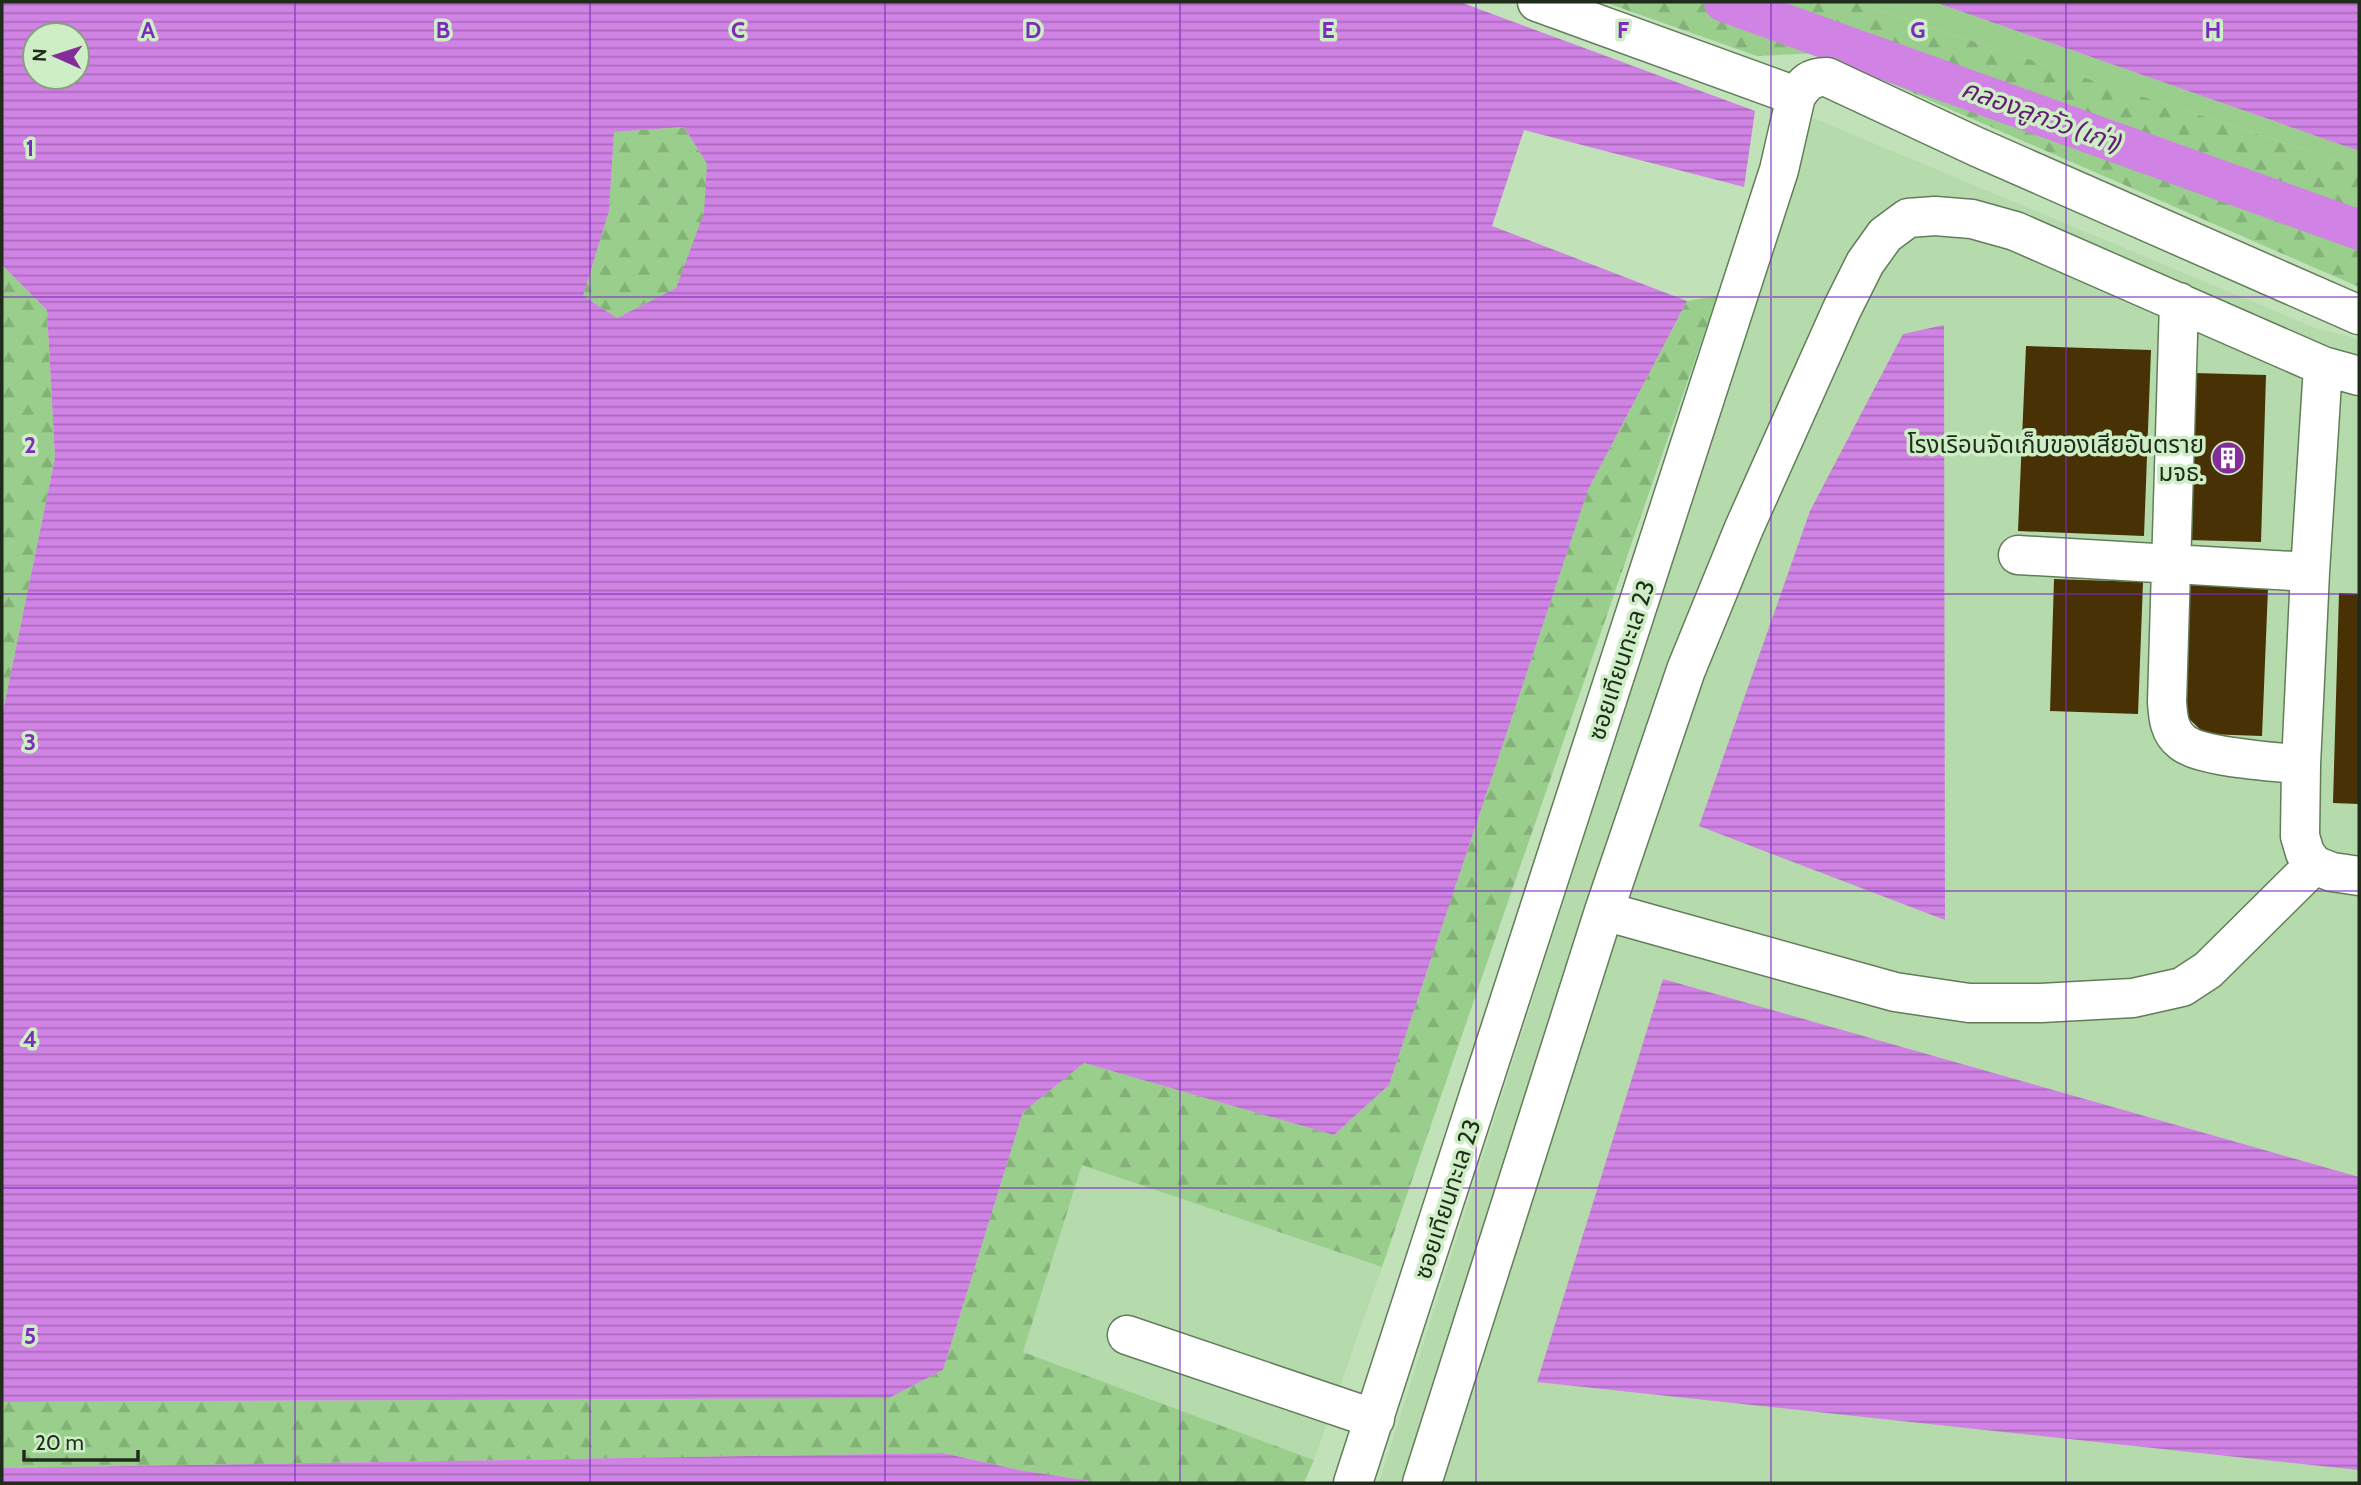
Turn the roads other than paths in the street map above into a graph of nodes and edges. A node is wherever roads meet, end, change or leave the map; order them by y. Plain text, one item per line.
1 (1537, 2) edge
2 (1796, 96) junction
3 (2179, 302) junction
4 (2359, 315) edge
5 (2341, 371) edge
6 (2018, 555) dead end
7 (2172, 564) junction
8 (2310, 572) junction
9 (2301, 765) junction
10 (2314, 865) junction
11 (2359, 876) edge
12 (1604, 911) junction
13 (1127, 1335) dead end
14 (1375, 1419) junction
15 (1353, 1483) edge
16 (1422, 1483) edge

1 - 2 street
2 - 4 street
2 - 14 street, ซอยเทียนทะเล 23
3 - 5 street
3 - 7 street
3 - 12 street
5 - 8 street
6 - 7 street
7 - 8 street
7 - 9 street
8 - 9 street
9 - 10 street
10 - 11 street
10 - 12 street
12 - 16 street
13 - 14 street
14 - 15 street, ซอยเทียนทะเล 23

